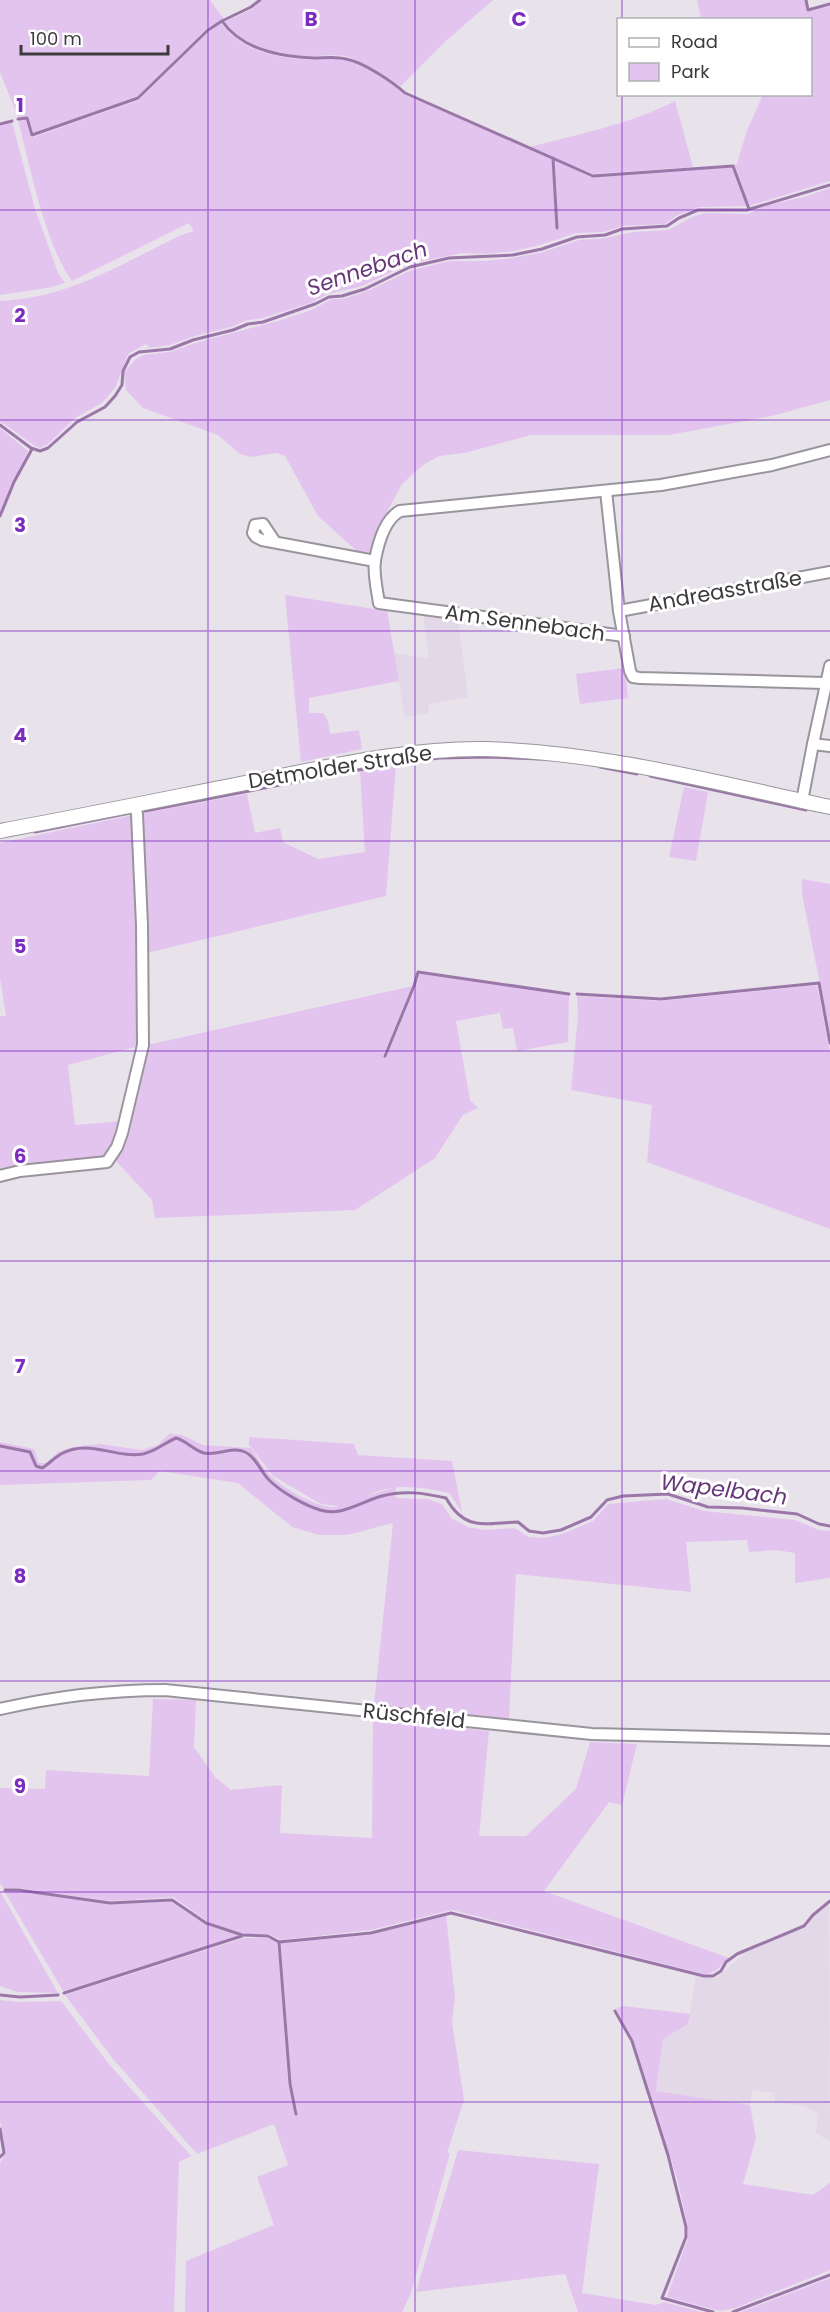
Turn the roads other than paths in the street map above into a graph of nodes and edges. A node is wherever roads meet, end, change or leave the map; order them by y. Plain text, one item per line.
1 (830, 450) edge
2 (606, 491) junction
3 (275, 542) dead end
4 (375, 561) junction
5 (830, 572) edge
6 (619, 611) junction
7 (624, 636) junction
8 (830, 666) edge
9 (825, 683) junction
10 (813, 744) junction
11 (830, 746) edge
12 (802, 801) junction
13 (135, 805) junction
14 (830, 807) edge
15 (0, 831) edge
16 (0, 1176) edge
17 (0, 1709) edge
18 (830, 1740) edge

1 - 2 street, Am Sennebach
2 - 4 street, Am Sennebach
2 - 6 street, Andreasstraße
3 - 4 street
4 - 7 street, Am Sennebach
5 - 6 street, Andreasstraße
6 - 7 street, Andreasstraße
7 - 9 street, Am Sennebach
8 - 9 street
9 - 10 street
10 - 11 street
10 - 12 street
12 - 13 main road, Detmolder Straße
12 - 14 main road, Detmolder Straße
13 - 15 main road, Detmolder Straße
13 - 16 street
17 - 18 street, Rüschfeld

